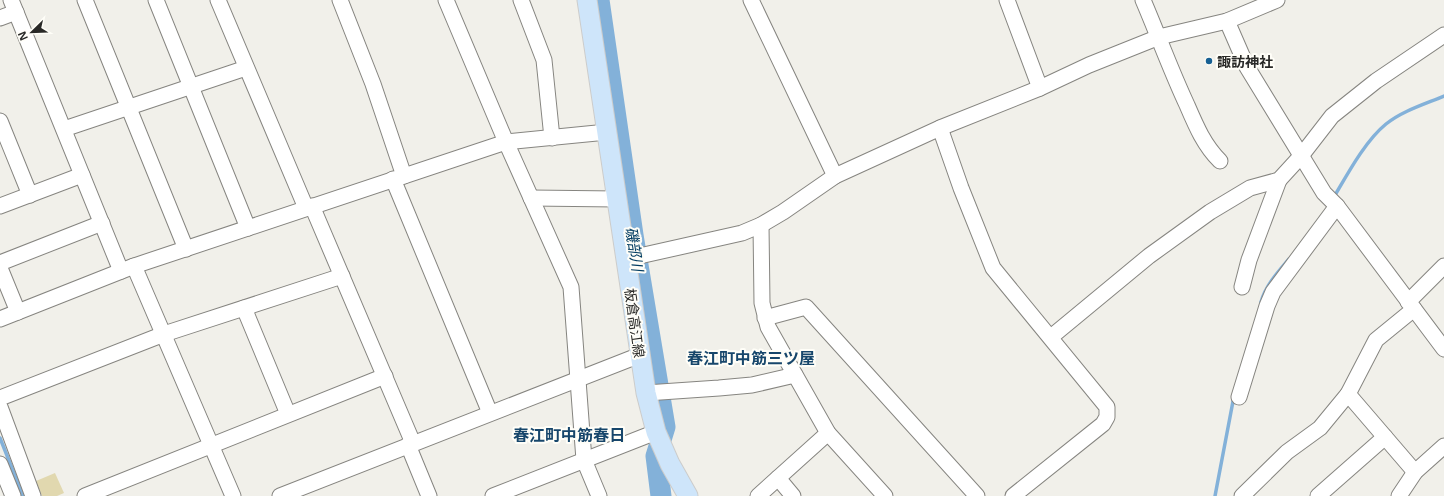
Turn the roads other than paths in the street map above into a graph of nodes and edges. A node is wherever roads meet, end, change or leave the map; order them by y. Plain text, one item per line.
1 (85, 0) edge
2 (156, 0) edge
3 (218, 0) edge
4 (340, 0) edge
5 (446, 0) edge
6 (521, 0) edge
7 (587, 0) edge
8 (751, 0) edge
9 (1007, 0) edge
10 (1143, 0) edge
11 (1277, 0) edge
12 (13, 6) edge
13 (0, 18) edge
14 (1227, 21) junction
15 (1444, 35) edge
16 (1159, 37) junction
17 (246, 68) junction
18 (191, 87) junction
19 (1040, 88) junction
20 (129, 108) junction
21 (0, 121) edge
22 (940, 128) junction
23 (64, 130) junction
24 (607, 132) junction
25 (552, 138) junction
26 (506, 142) junction
27 (1301, 156) junction
28 (1220, 161) dead end
29 (82, 175) junction
30 (835, 176) junction
31 (398, 178) junction
32 (1279, 180) junction
33 (30, 194) junction
34 (531, 198) junction
35 (617, 199) junction
36 (0, 206) edge
37 (1337, 206) junction
38 (309, 207) junction
39 (102, 223) junction
40 (761, 225) junction
41 (248, 228) junction
42 (186, 249) junction
43 (626, 258) junction
44 (0, 263) edge
45 (1444, 266) edge
46 (0, 268) edge
47 (128, 269) junction
48 (342, 276) junction
49 (1242, 287) dead end
50 (1411, 306) junction
51 (244, 308) junction
52 (18, 312) junction
53 (764, 318) junction
54 (0, 319) edge
55 (164, 334) junction
56 (1051, 337) junction
57 (1444, 350) edge
58 (640, 355) junction
59 (795, 375) junction
60 (385, 376) junction
61 (578, 379) junction
62 (646, 393) junction
63 (1348, 394) junction
64 (1239, 397) dead end
65 (0, 398) edge
66 (0, 407) edge
67 (490, 413) junction
68 (288, 414) junction
69 (656, 432) junction
70 (828, 433) junction
71 (1385, 437) junction
72 (411, 444) junction
73 (211, 445) junction
74 (1444, 446) edge
75 (584, 460) junction
76 (0, 464) edge
77 (1415, 472) junction
78 (778, 478) junction
79 (515, 492) edge
80 (13, 496) edge
81 (33, 496) edge
82 (85, 496) edge
83 (233, 496) edge
84 (280, 496) edge
85 (429, 496) edge
86 (493, 496) edge
87 (599, 496) edge
88 (688, 496) edge
89 (758, 496) edge
90 (793, 496) edge
91 (885, 496) edge
92 (977, 496) edge
93 (1014, 496) edge
94 (1242, 496) edge
95 (1318, 496) edge
96 (1399, 496) edge

1 - 20 street
2 - 18 street
3 - 17 street
4 - 31 street
5 - 26 street
6 - 25 street
7 - 24 main road, 板倉高江線
8 - 30 street
9 - 19 street
10 - 16 street
11 - 14 street
12 - 13 street
12 - 23 street
14 - 16 street
14 - 27 street
15 - 27 street
16 - 19 street
16 - 28 street
17 - 18 street
17 - 38 street
18 - 20 street
18 - 41 street
19 - 22 street
20 - 23 street
20 - 42 street
21 - 33 street
22 - 30 street
22 - 56 street
23 - 29 street
24 - 25 street
24 - 35 main road, 板倉高江線
25 - 26 street
26 - 31 street
26 - 34 street
27 - 32 street
27 - 37 street
29 - 33 street
29 - 39 street
30 - 40 street
31 - 38 street
31 - 67 street
32 - 49 street
32 - 56 street
33 - 36 street
34 - 35 street
34 - 61 street
35 - 43 main road, 板倉高江線
37 - 50 street
37 - 64 street
38 - 41 street
38 - 48 street
39 - 44 street
39 - 47 street
40 - 43 street
40 - 53 street
41 - 42 street
42 - 47 street
43 - 58 main road, 板倉高江線
45 - 50 street
46 - 52 street
47 - 52 street
47 - 55 street
48 - 51 street
48 - 60 street
50 - 57 street
50 - 63 street
51 - 55 street
51 - 68 street
52 - 54 street
53 - 59 street
53 - 92 street
55 - 65 street
55 - 73 street
56 - 93 street
58 - 61 street
58 - 62 main road, 板倉高江線
59 - 62 street
59 - 70 street
60 - 68 street
60 - 72 street
61 - 67 street
61 - 75 street
62 - 69 main road, 板倉高江線
63 - 71 street
63 - 94 street
66 - 81 street
67 - 72 street
68 - 73 street
69 - 75 street
69 - 88 main road, 板倉高江線
70 - 78 street
70 - 91 street
71 - 77 street
71 - 95 street
72 - 84 street
72 - 85 street
73 - 82 street
73 - 83 street
74 - 77 street
75 - 79 street
75 - 87 street
76 - 80 street
77 - 96 street
78 - 89 street
78 - 90 street
79 - 86 street

